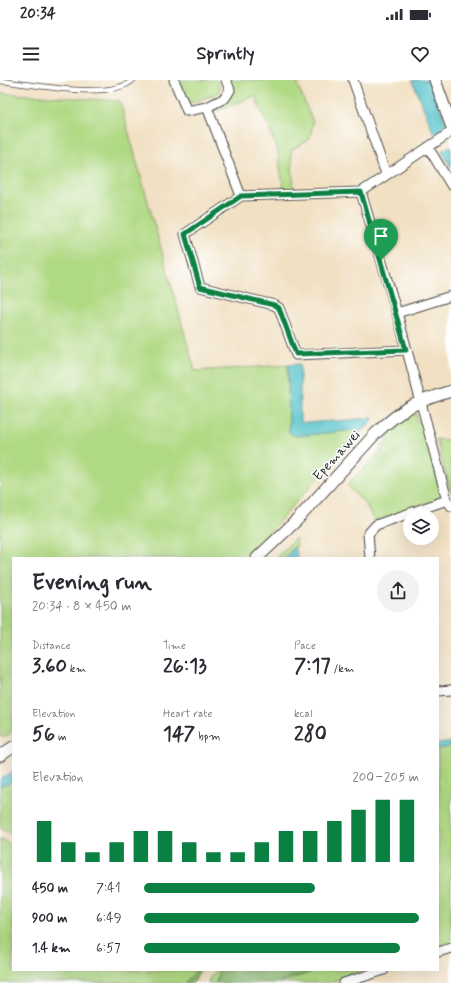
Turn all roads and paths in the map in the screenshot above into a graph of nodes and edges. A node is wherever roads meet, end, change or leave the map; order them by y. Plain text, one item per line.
1 (133, 80) edge
2 (174, 80) edge
3 (226, 80) edge
4 (353, 80) edge
5 (435, 80) edge
6 (0, 82) edge
7 (207, 106) junction
8 (451, 125) edge
9 (451, 132) edge
10 (428, 147) junction
11 (386, 174) junction
12 (451, 185) edge
13 (361, 192) junction
14 (241, 196) junction
15 (451, 296) edge
16 (397, 312) junction
17 (406, 350) junction
18 (451, 391) edge
19 (419, 401) junction
20 (449, 503) edge
21 (259, 557) edge
22 (370, 557) edge
23 (451, 690) edge
24 (439, 691) edge
25 (12, 748) edge
26 (0, 756) edge
27 (451, 948) edge
28 (439, 952) edge
29 (381, 971) edge
30 (344, 983) edge

1 - 6 lane
2 - 7 street
3 - 7 street
4 - 11 street
5 - 8 street
7 - 14 street
9 - 10 street
10 - 11 street
10 - 12 street
11 - 13 street
13 - 14 street
13 - 16 street
14 - 17 street
15 - 16 street
16 - 17 street
17 - 19 street
18 - 19 street, Epemawei
19 - 20 street
19 - 21 street, Epemawei
20 - 22 street
23 - 24 street
25 - 26 street
27 - 28 street
29 - 30 street

